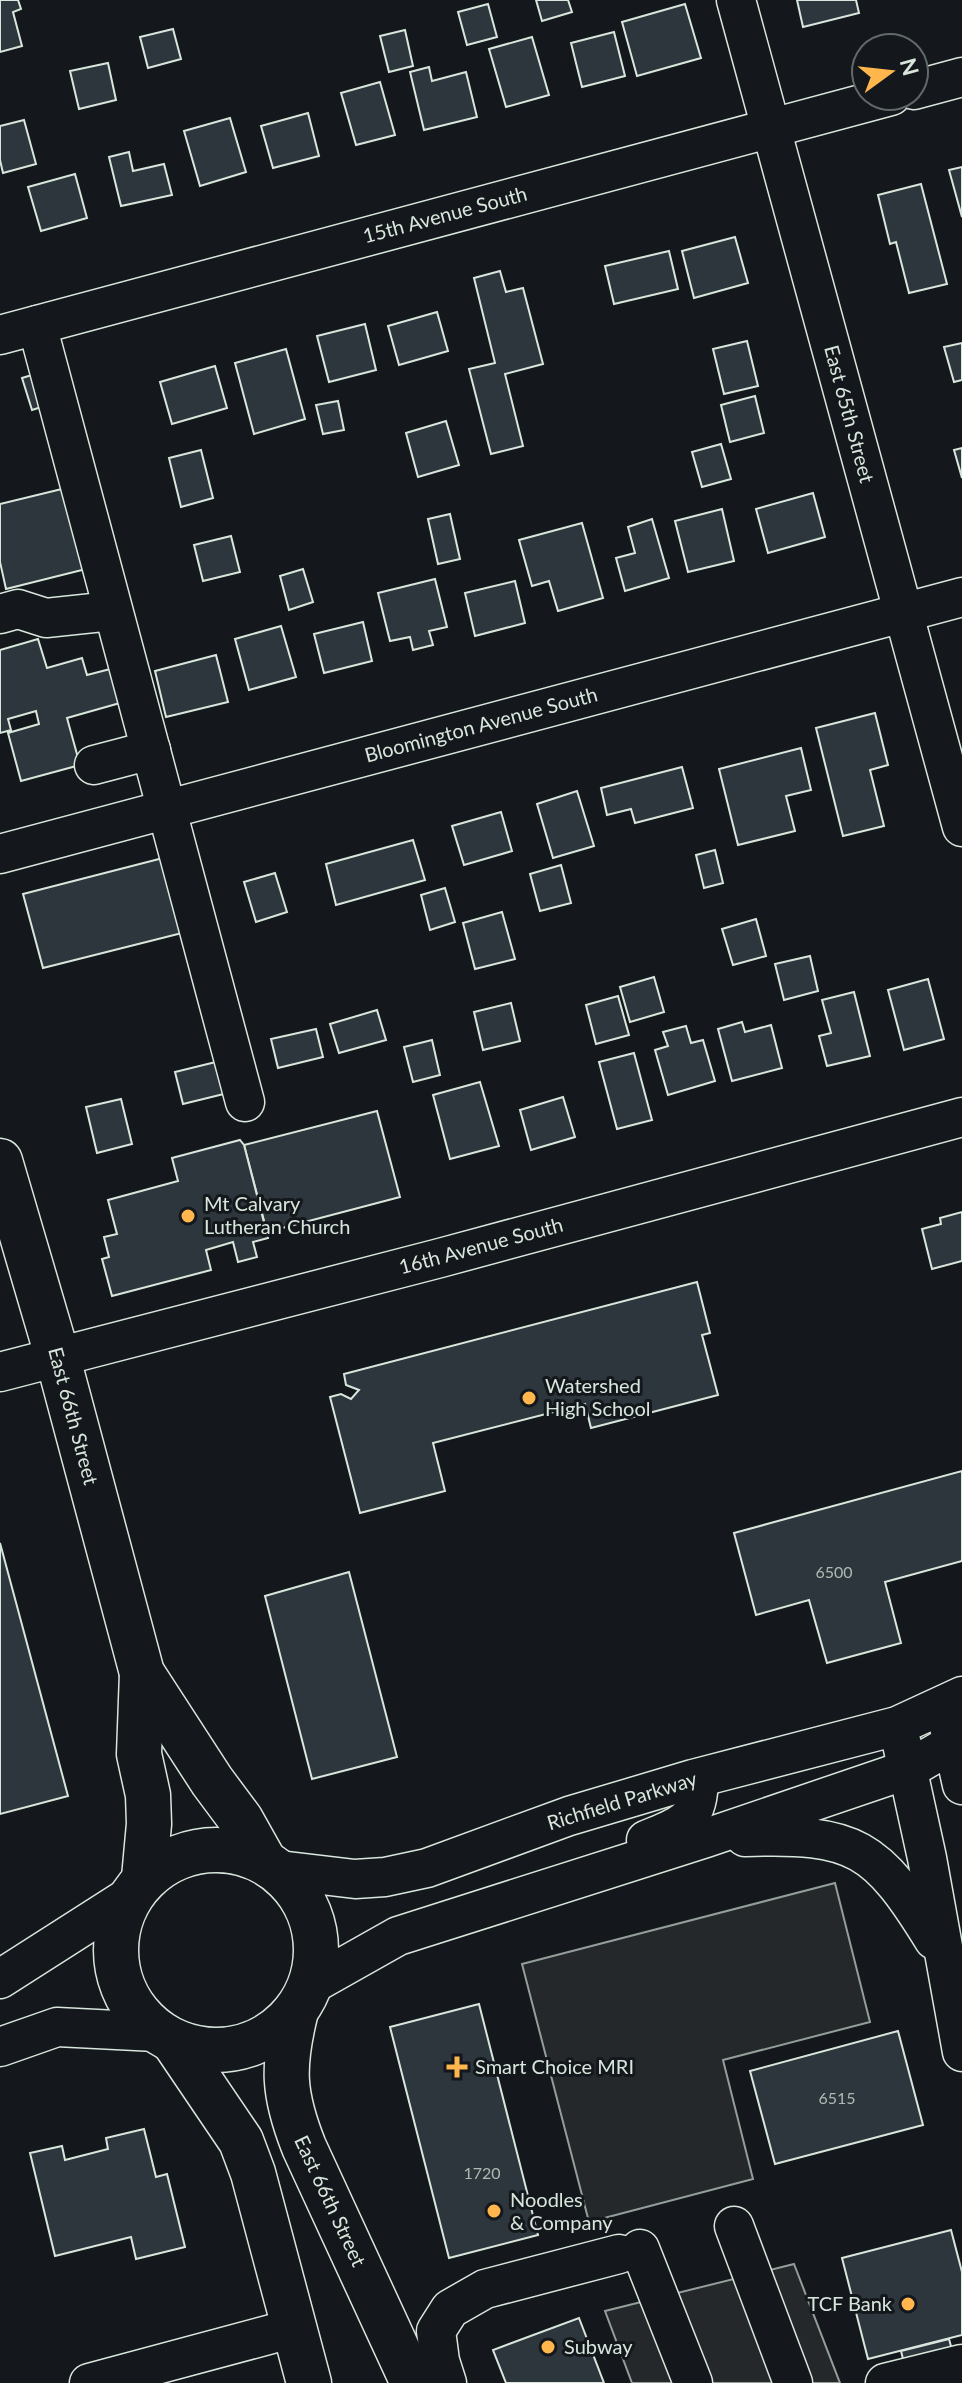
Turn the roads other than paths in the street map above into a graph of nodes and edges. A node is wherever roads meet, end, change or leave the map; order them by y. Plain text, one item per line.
1 (736, 0) edge
2 (962, 77) edge
3 (930, 86) edge
4 (850, 107) edge
5 (771, 128) junction
6 (37, 325) junction
7 (0, 335) edge
8 (962, 597) edge
9 (112, 611) junction
10 (904, 613) junction
11 (0, 614) edge
12 (151, 750) junction
13 (94, 765) dead end
14 (167, 809) junction
15 (962, 827) edge
16 (0, 854) edge
17 (245, 1102) dead end
18 (962, 1117) edge
19 (0, 1161) edge
20 (57, 1355) junction
21 (0, 1372) edge
22 (142, 1673) junction
23 (955, 1721) edge
24 (897, 1726) junction
25 (909, 1769) junction
26 (699, 1778) junction
27 (962, 1785) edge
28 (706, 1838) junction
29 (271, 1866) junction
30 (137, 1887) junction
31 (535, 1892) junction
32 (944, 1957) junction
33 (0, 1979) edge
34 (303, 1998) junction
35 (165, 2037) junction
36 (0, 2047) edge
37 (962, 2052) edge
38 (734, 2226) dead end
39 (294, 2328) junction
40 (962, 2364) edge
41 (89, 2383) edge
42 (309, 2383) edge
43 (413, 2383) edge
44 (447, 2383) edge
45 (693, 2383) edge
46 (793, 2383) edge
47 (885, 2383) edge

1 - 5 street, East 65th Street
2 - 3 street
4 - 5 street, 15th Avenue South
5 - 6 street, 15th Avenue South
5 - 10 street, East 65th Street
6 - 7 street, 15th Avenue South
6 - 9 street
8 - 10 street, Bloomington Avenue South
9 - 11 street
9 - 12 street
10 - 14 street, Bloomington Avenue South
10 - 15 street, East 65th Street
12 - 13 street
12 - 14 street
14 - 16 street, Bloomington Avenue South
14 - 17 street
18 - 20 street, 16th Avenue South
19 - 20 main road, East 66th Street
20 - 21 street, 16th Avenue South
20 - 22 main road, East 66th Street
22 - 29 main road, East 66th Street
22 - 30 main road, East 66th Street
23 - 24 street, Richfield Parkway
23 - 25 street
23 - 27 street
24 - 25 street
24 - 26 street, Richfield Parkway
25 - 28 street
25 - 32 street
26 - 29 street, Richfield Parkway
26 - 31 street
28 - 31 street
28 - 32 street
29 - 30 main road
29 - 34 main road
30 - 33 street
30 - 35 main road
31 - 34 street
32 - 37 street
34 - 35 main road
34 - 43 main road, East 66th Street
35 - 36 street
35 - 39 main road
38 - 46 street
39 - 41 street
39 - 42 main road
40 - 47 street
44 - 45 street

